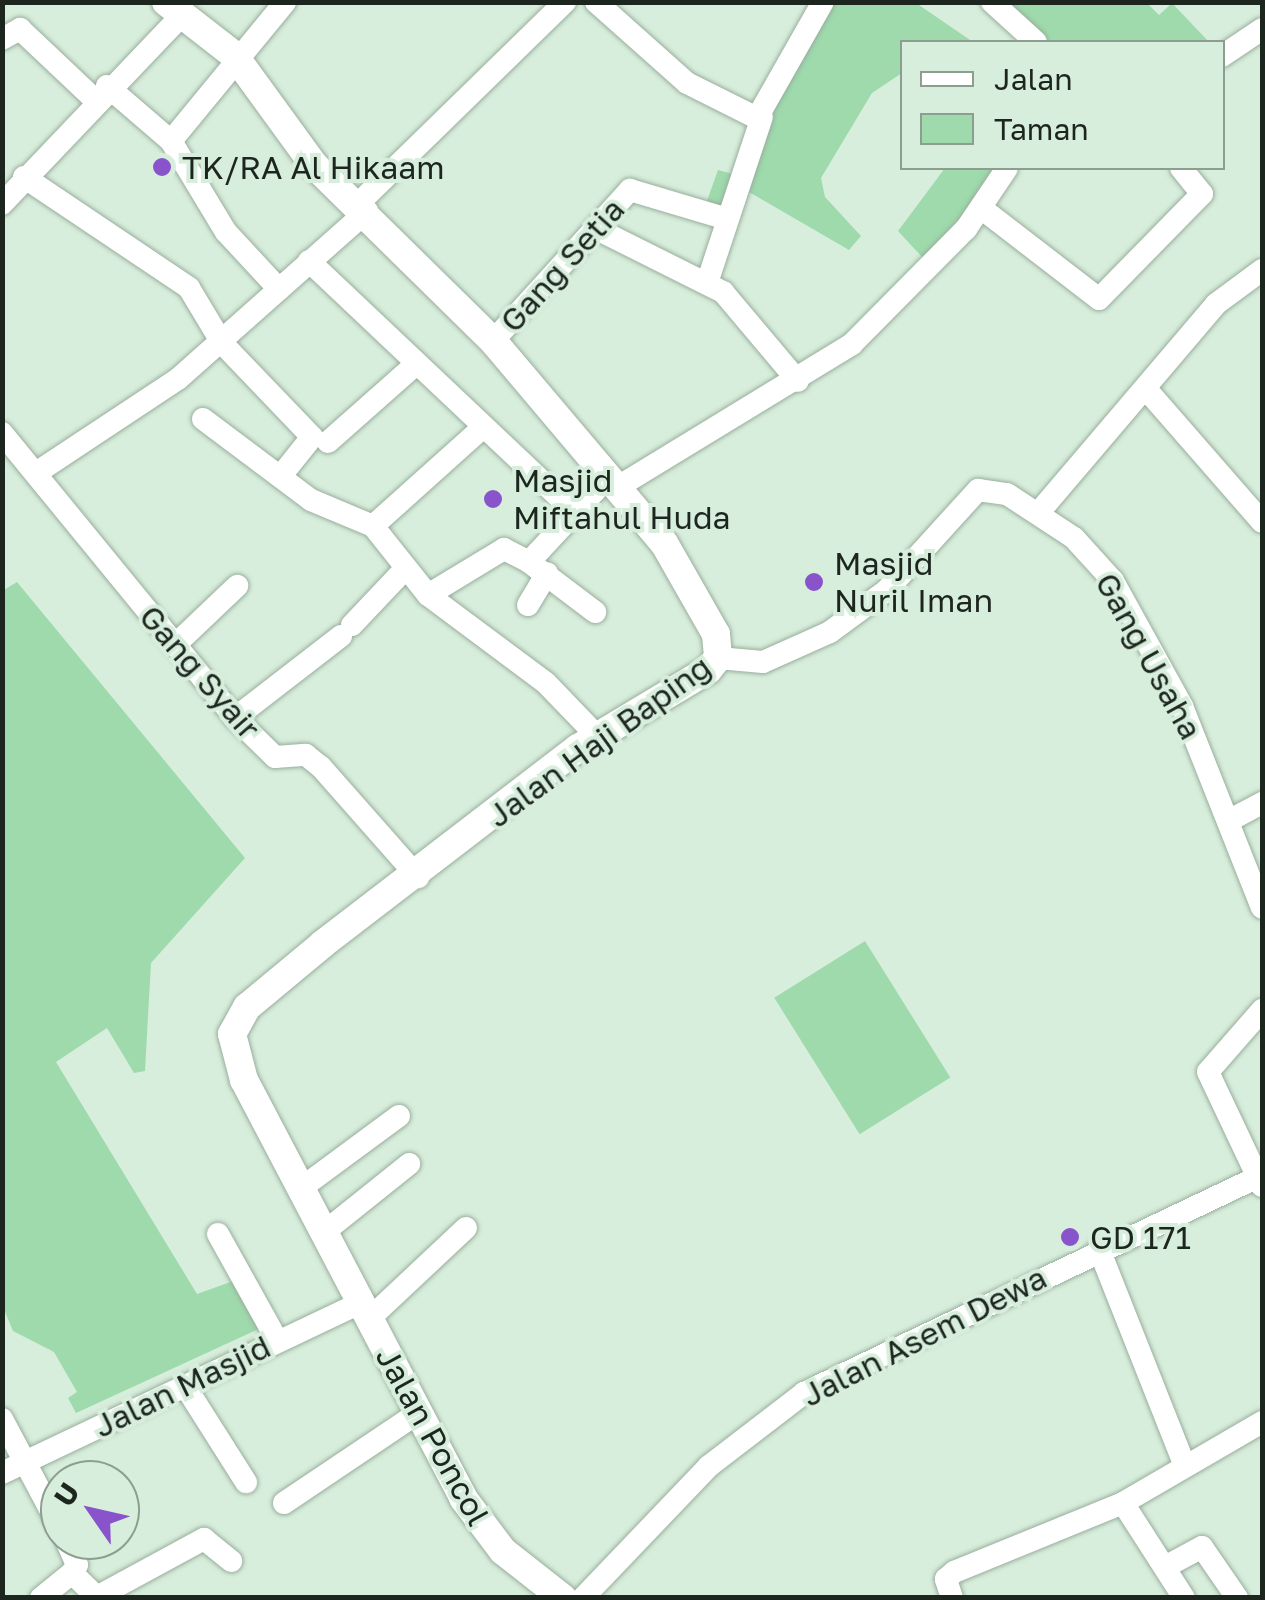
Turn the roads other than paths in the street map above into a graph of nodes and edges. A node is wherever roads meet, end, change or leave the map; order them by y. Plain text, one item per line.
1 (285, 2) edge
2 (565, 2) edge
3 (596, 2) edge
4 (823, 2) edge
5 (992, 2) edge
6 (175, 8) edge
7 (1262, 29) edge
8 (2, 39) edge
9 (1034, 40) edge
10 (1225, 54) edge
11 (234, 55) junction
12 (100, 93) junction
13 (762, 118) junction
14 (171, 141) junction
15 (1006, 170) edge
16 (1182, 170) edge
17 (24, 177) junction
18 (2, 204) edge
19 (363, 207) junction
20 (982, 208) junction
21 (724, 218) junction
22 (598, 230) junction
23 (309, 262) junction
24 (1262, 270) edge
25 (707, 283) junction
26 (280, 289) junction
27 (493, 341) junction
28 (222, 343) junction
29 (414, 366) junction
30 (798, 380) junction
31 (1146, 390) junction
32 (203, 419) dead end
33 (481, 428) junction
34 (2, 433) edge
35 (320, 440) junction
36 (36, 472) junction
37 (284, 472) junction
38 (614, 482) junction
39 (572, 508) junction
40 (1040, 511) junction
41 (1262, 522) edge
42 (372, 526) junction
43 (538, 567) junction
44 (403, 570) junction
45 (237, 586) dead end
46 (428, 595) junction
47 (528, 605) dead end
48 (594, 612) dead end
49 (174, 644) junction
50 (718, 658) junction
51 (235, 718) junction
52 (596, 735) junction
53 (1262, 803) edge
54 (1230, 820) junction
55 (418, 877) junction
56 (1262, 908) edge
57 (1262, 1010) edge
58 (398, 1116) dead end
59 (408, 1164) dead end
60 (1260, 1180) edge
61 (304, 1186) junction
62 (466, 1228) dead end
63 (328, 1230) junction
64 (218, 1234) dead end
65 (1099, 1249) junction
66 (366, 1311) junction
67 (277, 1340) junction
68 (185, 1386) junction
69 (415, 1415) junction
70 (2, 1418) edge
71 (1262, 1422) edge
72 (28, 1460) junction
73 (1183, 1461) junction
74 (2, 1473) edge
75 (246, 1482) dead end
76 (40, 1486) edge
77 (284, 1503) dead end
78 (1123, 1503) junction
79 (70, 1560) edge
80 (231, 1561) dead end
81 (1165, 1567) junction
82 (72, 1573) junction
83 (533, 1589) edge
84 (41, 1598) edge
85 (564, 1598) edge
86 (583, 1598) edge
87 (952, 1598) edge
88 (1184, 1598) edge
89 (1238, 1598) edge

1 - 11 street
2 - 19 street
3 - 13 street
4 - 13 street
5 - 9 street
6 - 11 street, Jalan Haji Baping
6 - 12 street
7 - 10 street
8 - 12 street
11 - 14 street
11 - 19 street, Jalan Haji Baping
12 - 14 street
12 - 17 street
13 - 21 street
14 - 26 street
15 - 20 street
16 - 20 street
17 - 18 street
17 - 28 street
19 - 23 street
19 - 27 street, Jalan Haji Baping
20 - 30 street
21 - 22 street, Gang Setia
21 - 25 street
22 - 25 street
22 - 27 street, Gang Setia
23 - 26 street
23 - 29 street
24 - 31 street
25 - 30 street
26 - 28 street
27 - 38 street, Jalan Haji Baping
28 - 35 street
28 - 36 street
29 - 33 street
29 - 35 street
30 - 38 street
31 - 40 street
31 - 41 street
32 - 37 street
33 - 39 street
33 - 42 street
34 - 36 street, Gang Syair
35 - 37 street
36 - 49 street, Gang Syair
37 - 42 street
38 - 39 street
38 - 50 street, Jalan Haji Baping
39 - 43 street
40 - 50 street, Gang Usaha
40 - 54 street, Gang Usaha
42 - 44 street
43 - 46 street
43 - 47 street
43 - 48 street
44 - 46 street
44 - 51 street
45 - 49 street
46 - 52 street
49 - 51 street, Gang Syair
50 - 52 street, Jalan Haji Baping
51 - 55 street, Gang Syair
52 - 55 street, Jalan Haji Baping
53 - 54 street
54 - 56 street, Gang Usaha
55 - 61 street, Jalan Haji Baping
57 - 60 street
58 - 61 street
59 - 63 street
60 - 65 street, Jalan Asem Dewa
61 - 63 street, Jalan Haji Baping
62 - 66 street, Jalan Masjid
63 - 66 street, Jalan Haji Baping
64 - 67 street
65 - 73 street
65 - 86 street, Jalan Asem Dewa
66 - 67 street, Jalan Masjid
66 - 69 street, Jalan Poncol
67 - 68 street, Jalan Masjid
68 - 72 street, Jalan Masjid
68 - 75 street
69 - 77 street
69 - 83 street, Jalan Poncol
70 - 72 street
71 - 73 street
72 - 74 street, Jalan Masjid
72 - 76 street
73 - 78 street
78 - 81 street
78 - 87 street
79 - 82 street
80 - 82 street
81 - 88 street
81 - 89 street
82 - 84 street
83 - 85 street, Jalan Poncol

